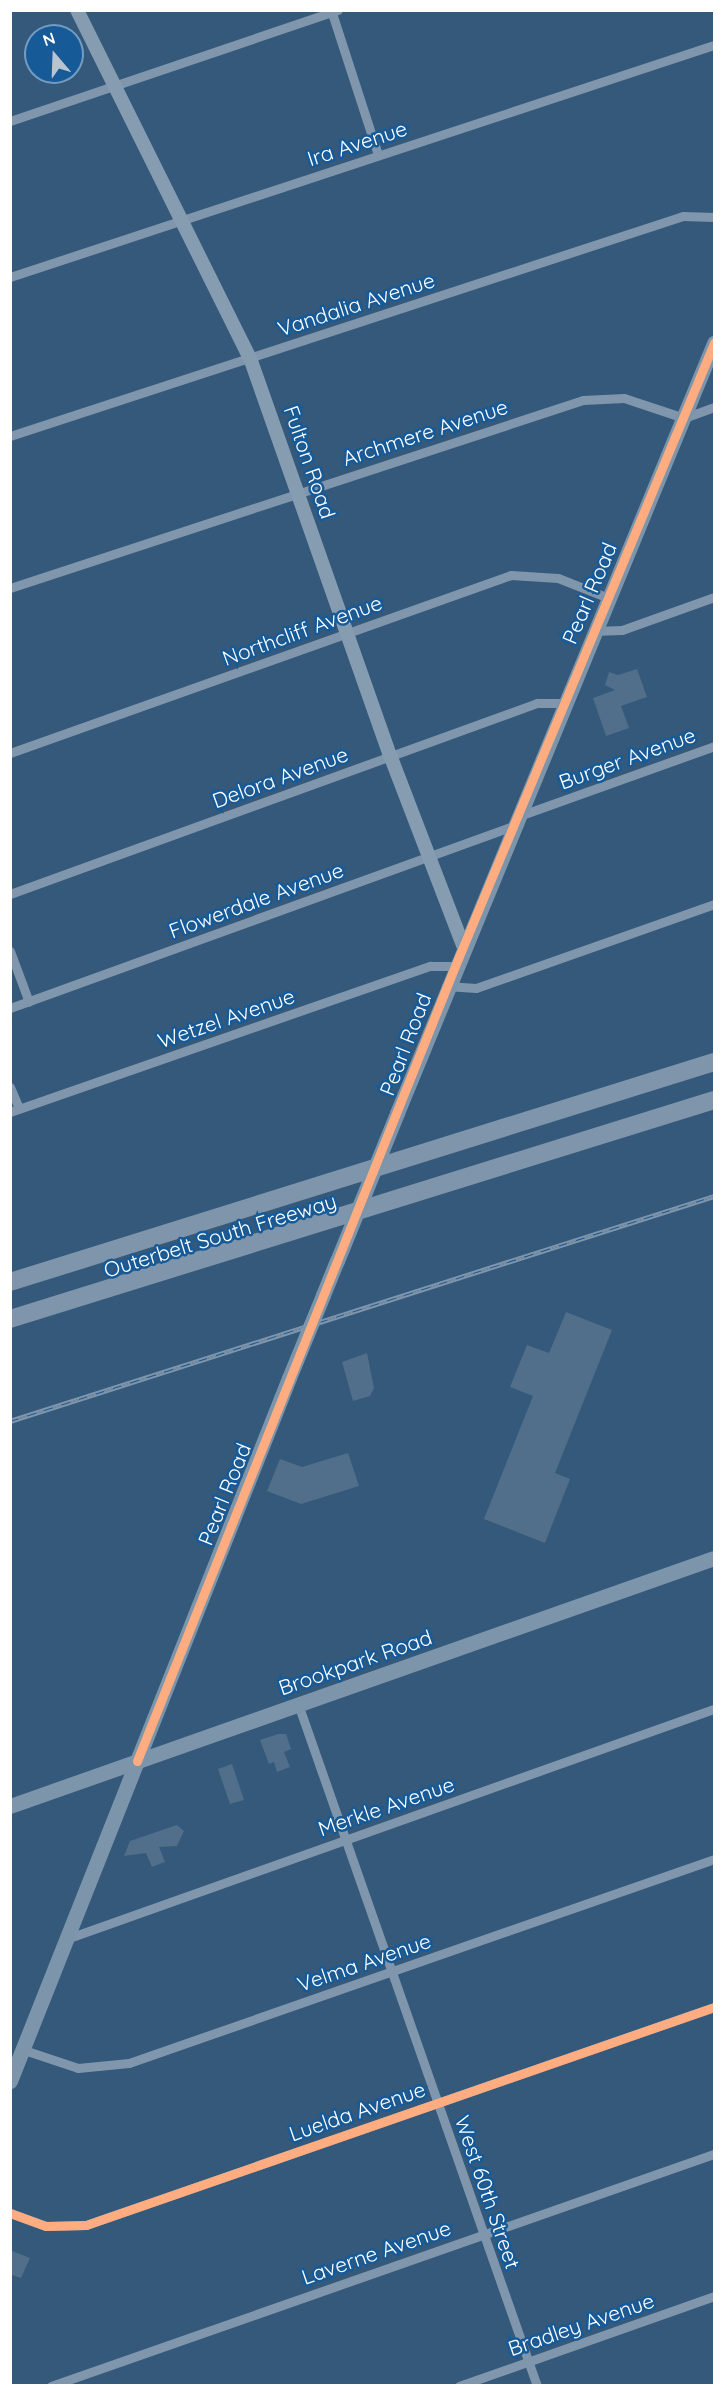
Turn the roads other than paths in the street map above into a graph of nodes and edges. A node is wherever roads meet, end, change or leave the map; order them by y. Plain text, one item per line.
1 (77, 10) edge
2 (334, 11) edge
3 (714, 45) edge
4 (115, 87) junction
5 (10, 121) edge
6 (378, 155) junction
7 (714, 218) edge
8 (182, 220) junction
9 (10, 277) edge
10 (714, 343) edge
11 (250, 358) junction
12 (714, 407) edge
13 (684, 418) junction
14 (10, 436) edge
15 (299, 492) junction
16 (10, 588) edge
17 (606, 597) junction
18 (714, 597) edge
19 (593, 631) junction
20 (347, 633) junction
21 (563, 703) junction
22 (714, 746) edge
23 (10, 753) edge
24 (390, 755) junction
25 (515, 821) junction
26 (427, 857) junction
27 (10, 894) edge
28 (714, 904) edge
29 (463, 945) junction
30 (10, 951) edge
31 (455, 966) junction
32 (447, 986) junction
33 (29, 1002) junction
34 (10, 1008) edge
35 (714, 1062) edge
36 (10, 1087) edge
37 (714, 1100) edge
38 (15, 1110) edge
39 (87, 1257) junction
40 (10, 1274) edge
41 (10, 1282) edge
42 (10, 1319) edge
43 (714, 1558) edge
44 (298, 1704) junction
45 (714, 1709) edge
46 (137, 1761) junction
47 (10, 1806) edge
48 (347, 1839) junction
49 (714, 1860) edge
50 (69, 1938) junction
51 (392, 1971) junction
52 (714, 2007) edge
53 (24, 2050) junction
54 (10, 2081) edge
55 (438, 2102) junction
56 (714, 2154) edge
57 (10, 2212) edge
58 (483, 2233) junction
59 (714, 2296) edge
60 (529, 2361) junction
61 (53, 2385) edge
62 (459, 2385) edge
63 (537, 2385) edge

1 - 4 main road, Fulton Road
2 - 4 street
2 - 6 street
3 - 6 street, Ira Avenue
4 - 5 street
4 - 8 main road, Fulton Road
6 - 8 street, Ira Avenue
7 - 11 street, Vandalia Avenue
8 - 9 street, Ira Avenue
8 - 11 main road, Fulton Road
10 - 13 main road, Pearl Road
11 - 14 street, Vandalia Avenue
11 - 15 main road, Fulton Road
12 - 13 street
13 - 15 street, Archmere Avenue
13 - 17 main road, Pearl Road
15 - 16 street, Archmere Avenue
15 - 20 main road, Fulton Road
17 - 19 main road, Pearl Road
17 - 20 street, Northcliff Avenue
18 - 19 street
19 - 21 main road, Pearl Road
20 - 23 street, Northcliff Avenue
20 - 24 main road, Fulton Road
21 - 24 street, Delora Avenue
21 - 25 main road, Pearl Road
22 - 25 street, Burger Avenue
24 - 26 main road, Fulton Road
24 - 27 street, Delora Avenue
25 - 26 street, Flowerdale Avenue
25 - 29 main road, Pearl Road
26 - 29 main road, Fulton Road
26 - 33 street, Flowerdale Avenue
28 - 32 street
29 - 31 main road, Pearl Road
30 - 33 street
31 - 32 main road, Pearl Road
31 - 38 street, Wetzel Avenue
32 - 46 main road, Pearl Road, bridge
33 - 34 street, Flowerdale Avenue
35 - 39 highway, Outerbelt South Freeway
36 - 38 street
37 - 42 highway, Outerbelt South Freeway
39 - 40 highway
39 - 41 highway, Outerbelt South Freeway
43 - 44 main road, Brookpark Road
44 - 46 main road, Brookpark Road
44 - 48 street, West 60th Street
45 - 48 street, Merkle Avenue
46 - 47 main road, Brookpark Road
46 - 50 main road, Pearl Road
48 - 50 street, Merkle Avenue
48 - 51 street, West 60th Street
49 - 51 street, Velma Avenue
50 - 53 main road, Pearl Road
51 - 53 street, Velma Avenue
51 - 55 street, West 60th Street
52 - 55 street, Luelda Avenue
53 - 54 main road, Pearl Road
55 - 57 street, Luelda Avenue
55 - 58 street, West 60th Street
56 - 58 street, Laverne Avenue
58 - 60 street, West 60th Street
58 - 61 street, Laverne Avenue
59 - 60 street, Bradley Avenue
60 - 62 street, Bradley Avenue
60 - 63 street, West 60th Street

